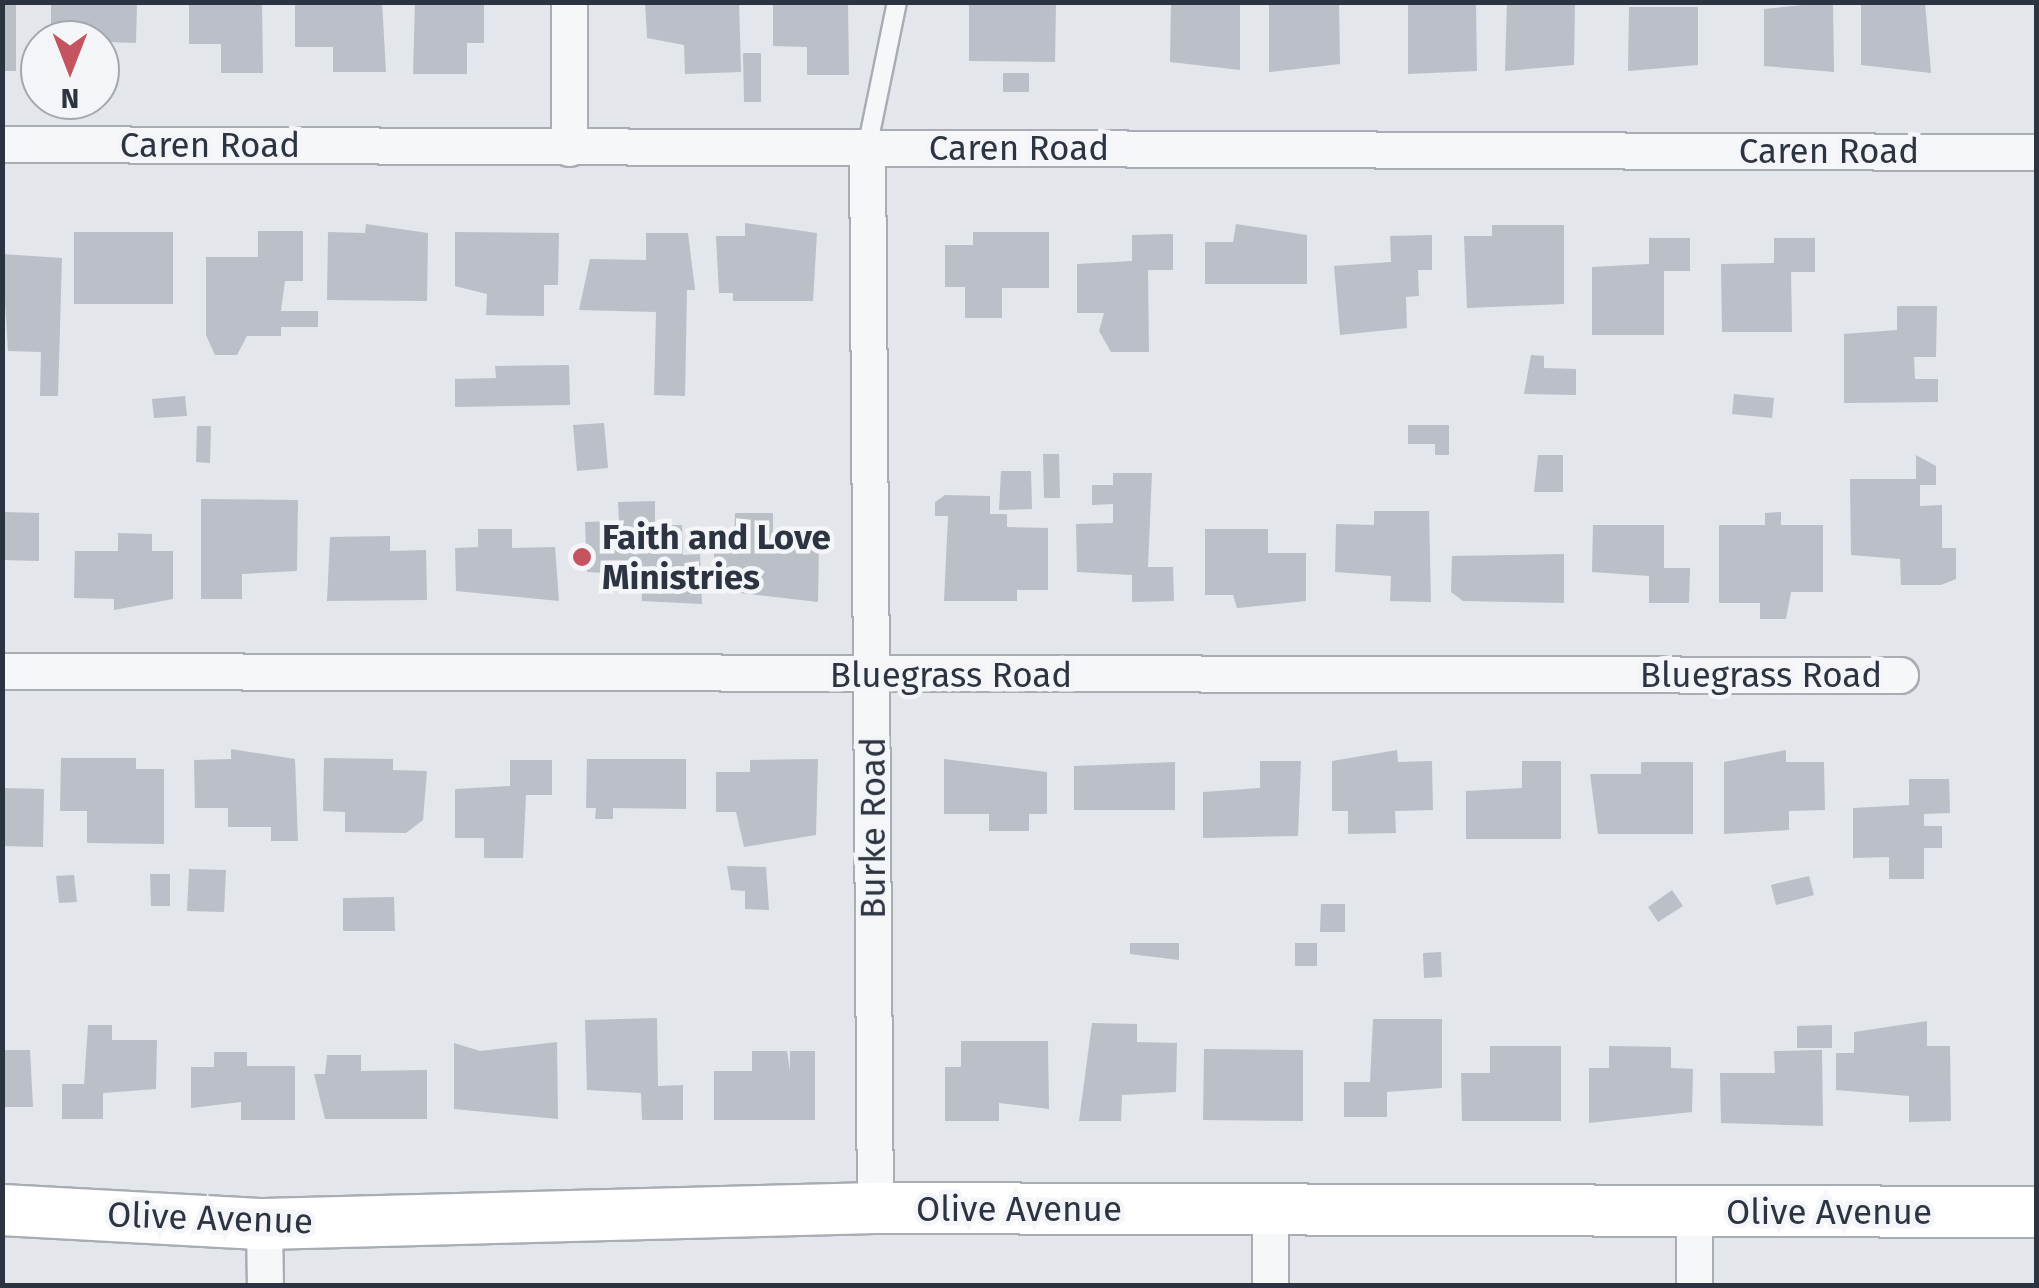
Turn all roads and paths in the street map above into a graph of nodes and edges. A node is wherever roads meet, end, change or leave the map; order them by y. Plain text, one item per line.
1 (569, 2) edge
2 (897, 2) edge
3 (2, 144) edge
4 (569, 148) junction
5 (868, 148) junction
6 (2036, 152) edge
7 (2, 671) edge
8 (872, 676) junction
9 (1900, 676) dead end
10 (876, 1208) junction
11 (2, 1210) edge
12 (1270, 1210) junction
13 (1694, 1212) junction
14 (2036, 1212) edge
15 (264, 1224) junction
16 (265, 1286) edge
17 (1270, 1286) edge
18 (1694, 1286) edge

1 - 4 street
2 - 5 lane
3 - 4 street, Caren Road
4 - 5 street, Caren Road
5 - 6 street, Caren Road
5 - 8 street, Burke Road
7 - 8 street, Bluegrass Road
8 - 9 street, Bluegrass Road
8 - 10 street, Burke Road
10 - 12 main road, Olive Avenue
10 - 15 main road, Olive Avenue
11 - 15 main road, Olive Avenue
12 - 13 main road, Olive Avenue
12 - 17 street
13 - 14 main road, Olive Avenue
13 - 18 street
15 - 16 street

